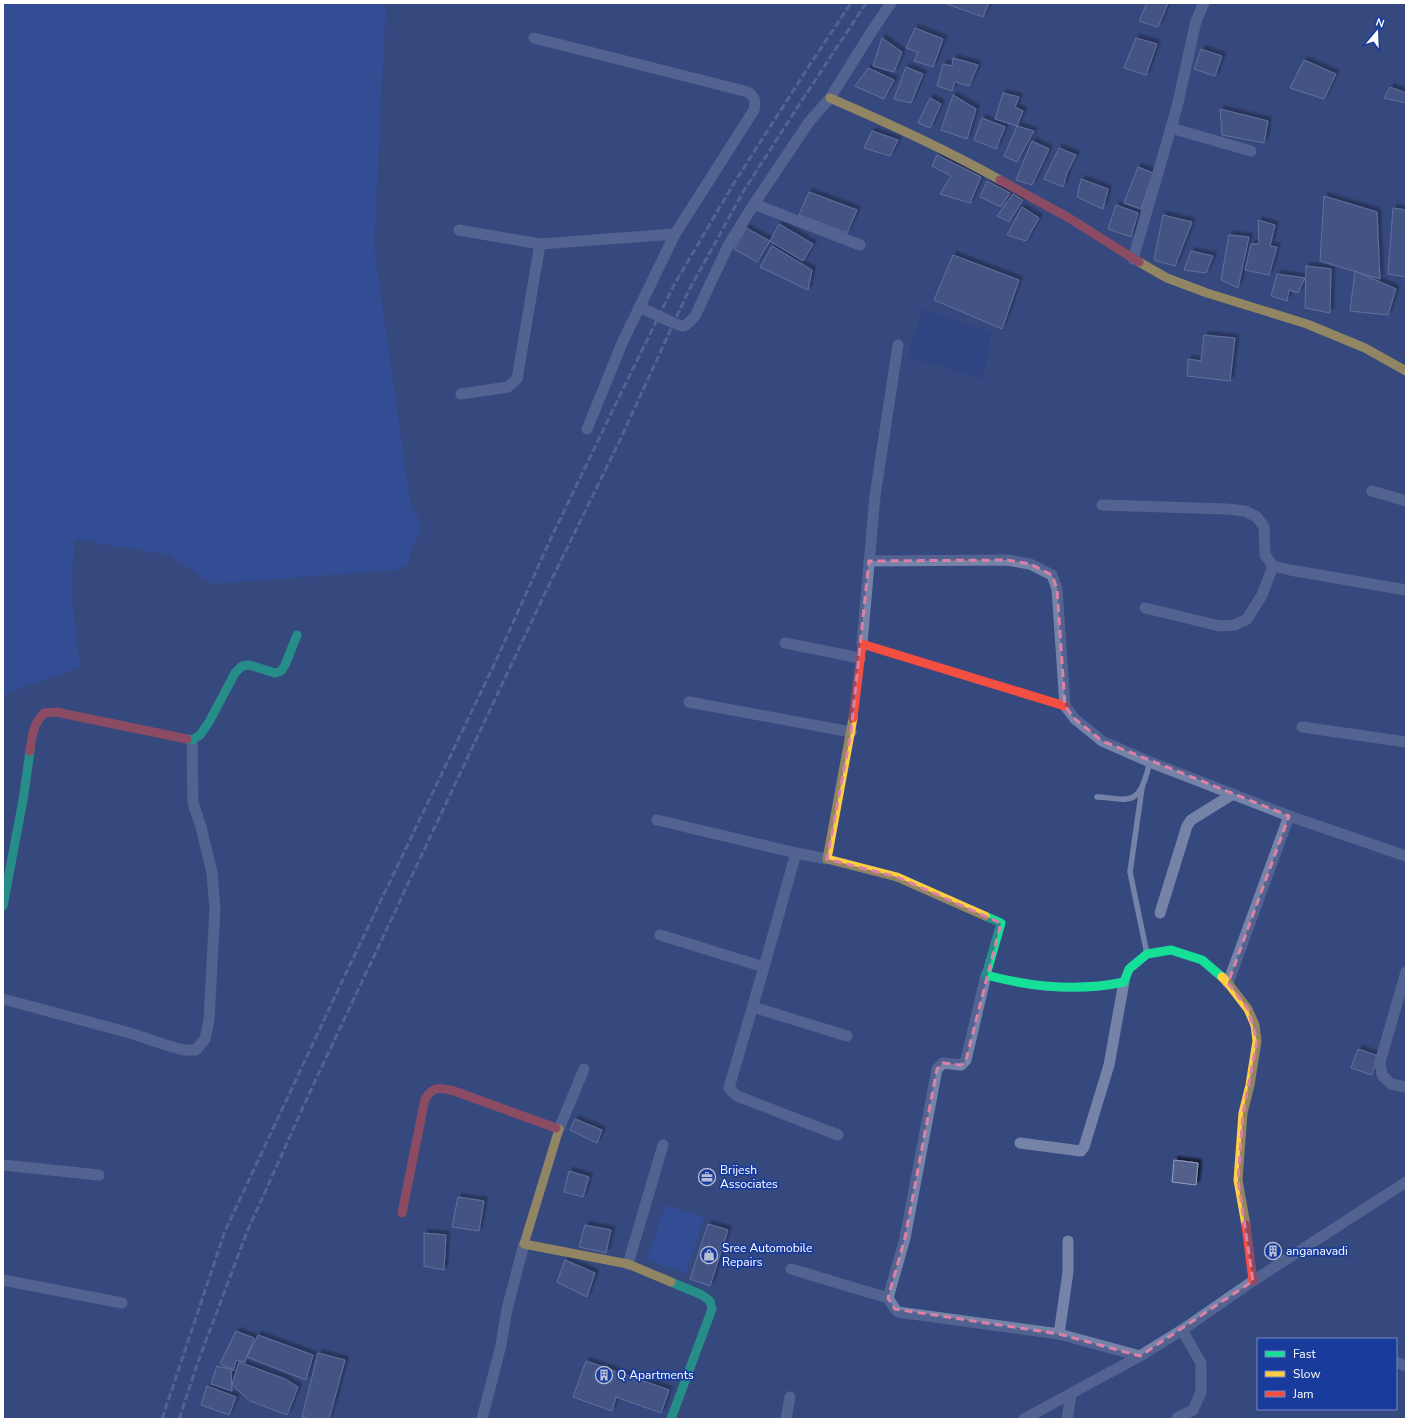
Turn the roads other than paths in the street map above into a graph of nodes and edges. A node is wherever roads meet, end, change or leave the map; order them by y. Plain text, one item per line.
1 (891, 3) edge
2 (1204, 3) edge
3 (534, 38) dead end
4 (830, 98) junction
5 (1171, 128) junction
6 (1251, 151) dead end
7 (754, 204) junction
8 (459, 230) dead end
9 (675, 234) junction
10 (540, 244) junction
11 (860, 245) dead end
12 (1133, 259) junction
13 (639, 307) junction
14 (898, 345) dead end
15 (1406, 371) edge
16 (462, 394) dead end
17 (587, 429) dead end
18 (1372, 491) dead end
19 (1406, 501) edge
20 (1102, 505) dead end
21 (869, 561) junction
22 (1273, 566) junction
23 (1406, 590) edge
24 (1145, 608) dead end
25 (297, 636) dead end
26 (785, 643) dead end
27 (862, 644) junction
28 (860, 658) junction
29 (689, 702) dead end
30 (1065, 706) junction
31 (1302, 727) dead end
32 (850, 732) junction
33 (192, 740) junction
34 (1406, 742) edge
35 (1150, 762) junction
36 (1142, 788) junction
37 (1233, 794) junction
38 (1097, 796) dead end
39 (1289, 816) junction
40 (657, 820) dead end
41 (796, 853) junction
42 (8, 856) edge
43 (1406, 856) edge
44 (827, 859) junction
45 (3, 906) edge
46 (1160, 913) dead end
47 (660, 935) dead end
48 (1147, 954) junction
49 (764, 967) junction
50 (1406, 972) edge
51 (986, 975) junction
52 (1124, 982) junction
53 (1228, 983) junction
54 (3, 999) edge
55 (753, 1007) junction
56 (847, 1036) dead end
57 (584, 1069) dead end
58 (1406, 1087) edge
59 (559, 1129) junction
60 (838, 1135) dead end
61 (1020, 1143) dead end
62 (663, 1145) dead end
63 (3, 1165) edge
64 (99, 1175) dead end
65 (1406, 1182) edge
66 (402, 1213) dead end
67 (1068, 1241) dead end
68 (524, 1244) junction
69 (628, 1264) junction
70 (791, 1269) dead end
71 (3, 1280) edge
72 (1253, 1281) junction
73 (888, 1298) junction
74 (122, 1303) dead end
75 (1182, 1330) junction
76 (1059, 1334) junction
77 (1140, 1356) junction
78 (1071, 1394) junction
79 (790, 1397) dead end
80 (1177, 1418) dead end
81 (482, 1419) edge
82 (671, 1419) edge
83 (786, 1419) edge
84 (1024, 1419) edge
85 (1067, 1419) edge

1 - 4 street
2 - 5 street
3 - 9 street
4 - 7 street
4 - 12 street
5 - 6 street
5 - 12 street
7 - 11 street
7 - 13 street
8 - 10 street
9 - 10 street
9 - 13 street
10 - 16 street
12 - 15 street
13 - 17 street
14 - 21 street
18 - 19 street
20 - 22 street
21 - 27 street
21 - 30 street
22 - 23 street
22 - 24 street
25 - 33 street
26 - 28 street
27 - 28 street
27 - 30 street
28 - 32 street
29 - 32 street
30 - 35 street
31 - 34 street
32 - 44 street
33 - 42 street
33 - 54 street
35 - 36 lane
35 - 37 street
36 - 38 lane
36 - 48 lane
37 - 39 street
37 - 46 street
39 - 43 street
39 - 53 street
40 - 41 street
41 - 44 street
41 - 49 street
42 - 45 street
44 - 51 street
47 - 49 street
48 - 52 street
48 - 53 street
49 - 55 street
50 - 58 street
51 - 52 street
51 - 73 street
52 - 61 street
53 - 72 street
55 - 56 street
55 - 60 street
57 - 59 street
59 - 66 street
59 - 68 street
62 - 69 street
63 - 64 street
65 - 72 street
67 - 76 street
68 - 69 street
68 - 81 street
69 - 82 street
70 - 73 street
71 - 74 street
72 - 75 street
73 - 76 street
75 - 77 street
75 - 80 street
76 - 77 street
77 - 78 street
78 - 84 street
78 - 85 street
79 - 83 street

